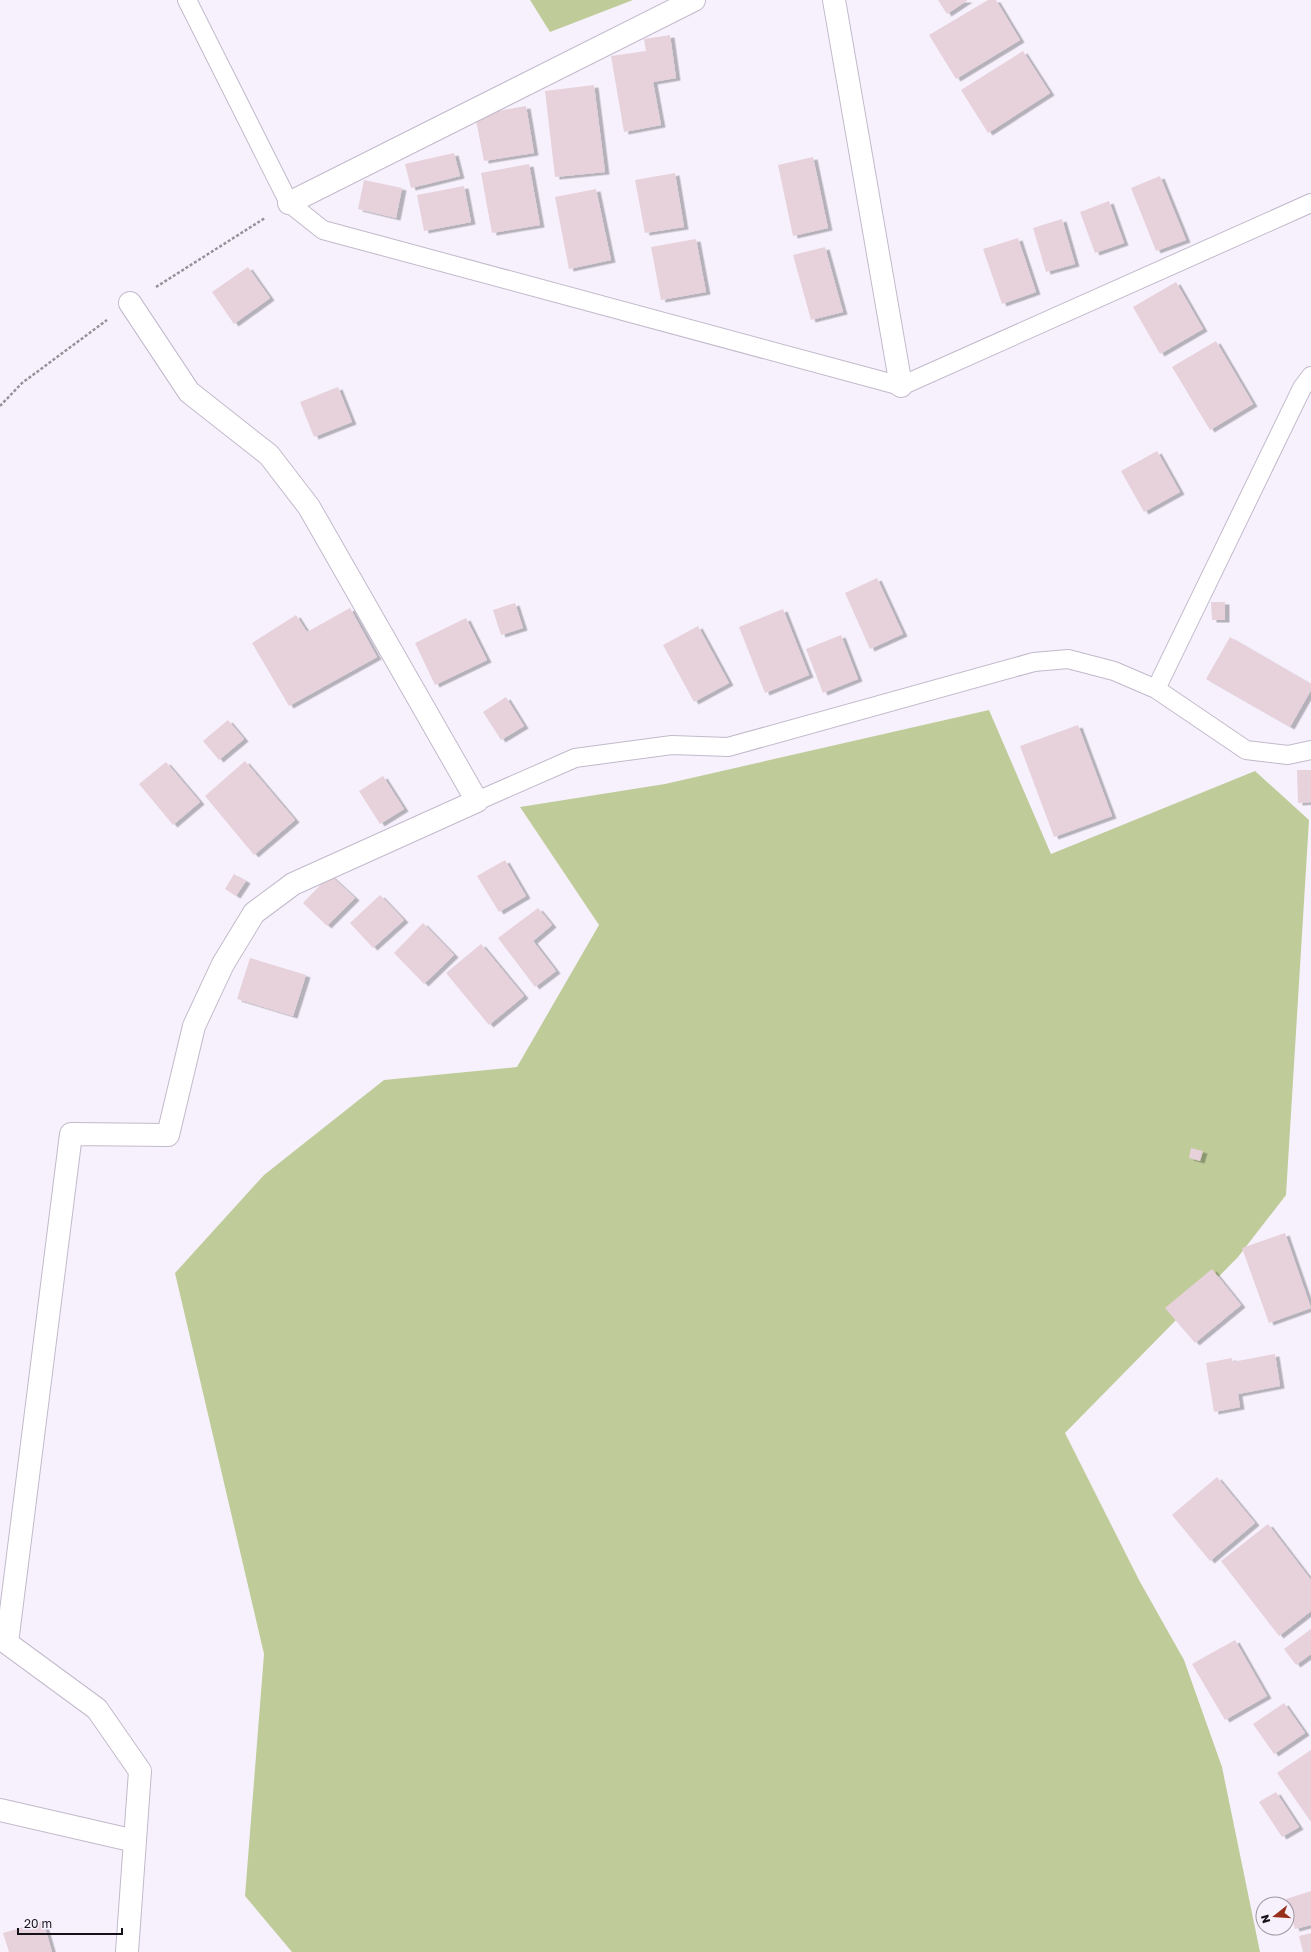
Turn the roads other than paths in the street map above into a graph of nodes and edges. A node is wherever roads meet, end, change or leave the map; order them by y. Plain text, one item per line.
1 (187, 0) edge
2 (694, 0) edge
3 (834, 0) edge
4 (289, 203) junction
5 (1311, 203) edge
6 (130, 303) dead end
7 (1311, 376) edge
8 (901, 386) junction
9 (1156, 689) junction
10 (1311, 750) edge
11 (477, 801) junction
12 (0, 1810) edge
13 (135, 1841) junction
14 (127, 1952) edge

1 - 4 lane
2 - 4 street
3 - 8 street
4 - 8 lane
5 - 8 lane
6 - 11 street
7 - 9 lane
9 - 10 lane
9 - 11 lane
11 - 13 street
12 - 13 street
13 - 14 street

